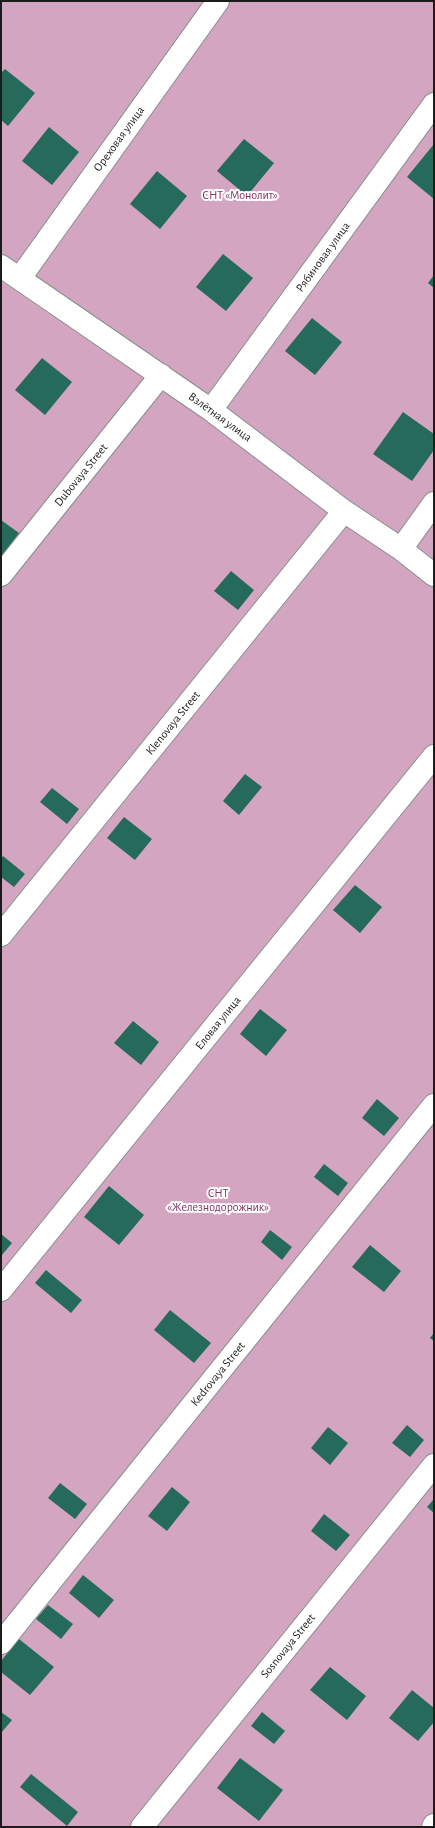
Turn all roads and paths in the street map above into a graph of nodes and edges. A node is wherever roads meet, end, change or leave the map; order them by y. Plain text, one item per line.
1 (218, 1) edge
2 (434, 104) edge
3 (1, 266) edge
4 (20, 278) junction
5 (161, 375) junction
6 (211, 410) junction
7 (434, 503) edge
8 (344, 511) junction
9 (400, 549) junction
10 (1, 574) edge
11 (434, 575) edge
12 (434, 756) edge
13 (1, 935) edge
14 (434, 1104) edge
15 (1, 1290) edge
16 (434, 1466) edge
17 (1, 1643) edge
18 (142, 1827) edge

1 - 4 street, Ореховая улица
2 - 6 street, Рябиновая улица
3 - 4 street, Взлётная улица
4 - 5 street, Взлётная улица
5 - 6 street, Взлётная улица
5 - 10 street, Dubovaya Street
6 - 8 street, Взлётная улица
7 - 9 street
8 - 9 street, Взлётная улица
8 - 13 street, Klenovaya Street
9 - 11 street, Взлётная улица
12 - 15 street, Еловая улица
14 - 17 street, Kedrovaya Street
16 - 18 street, Sosnovaya Street

